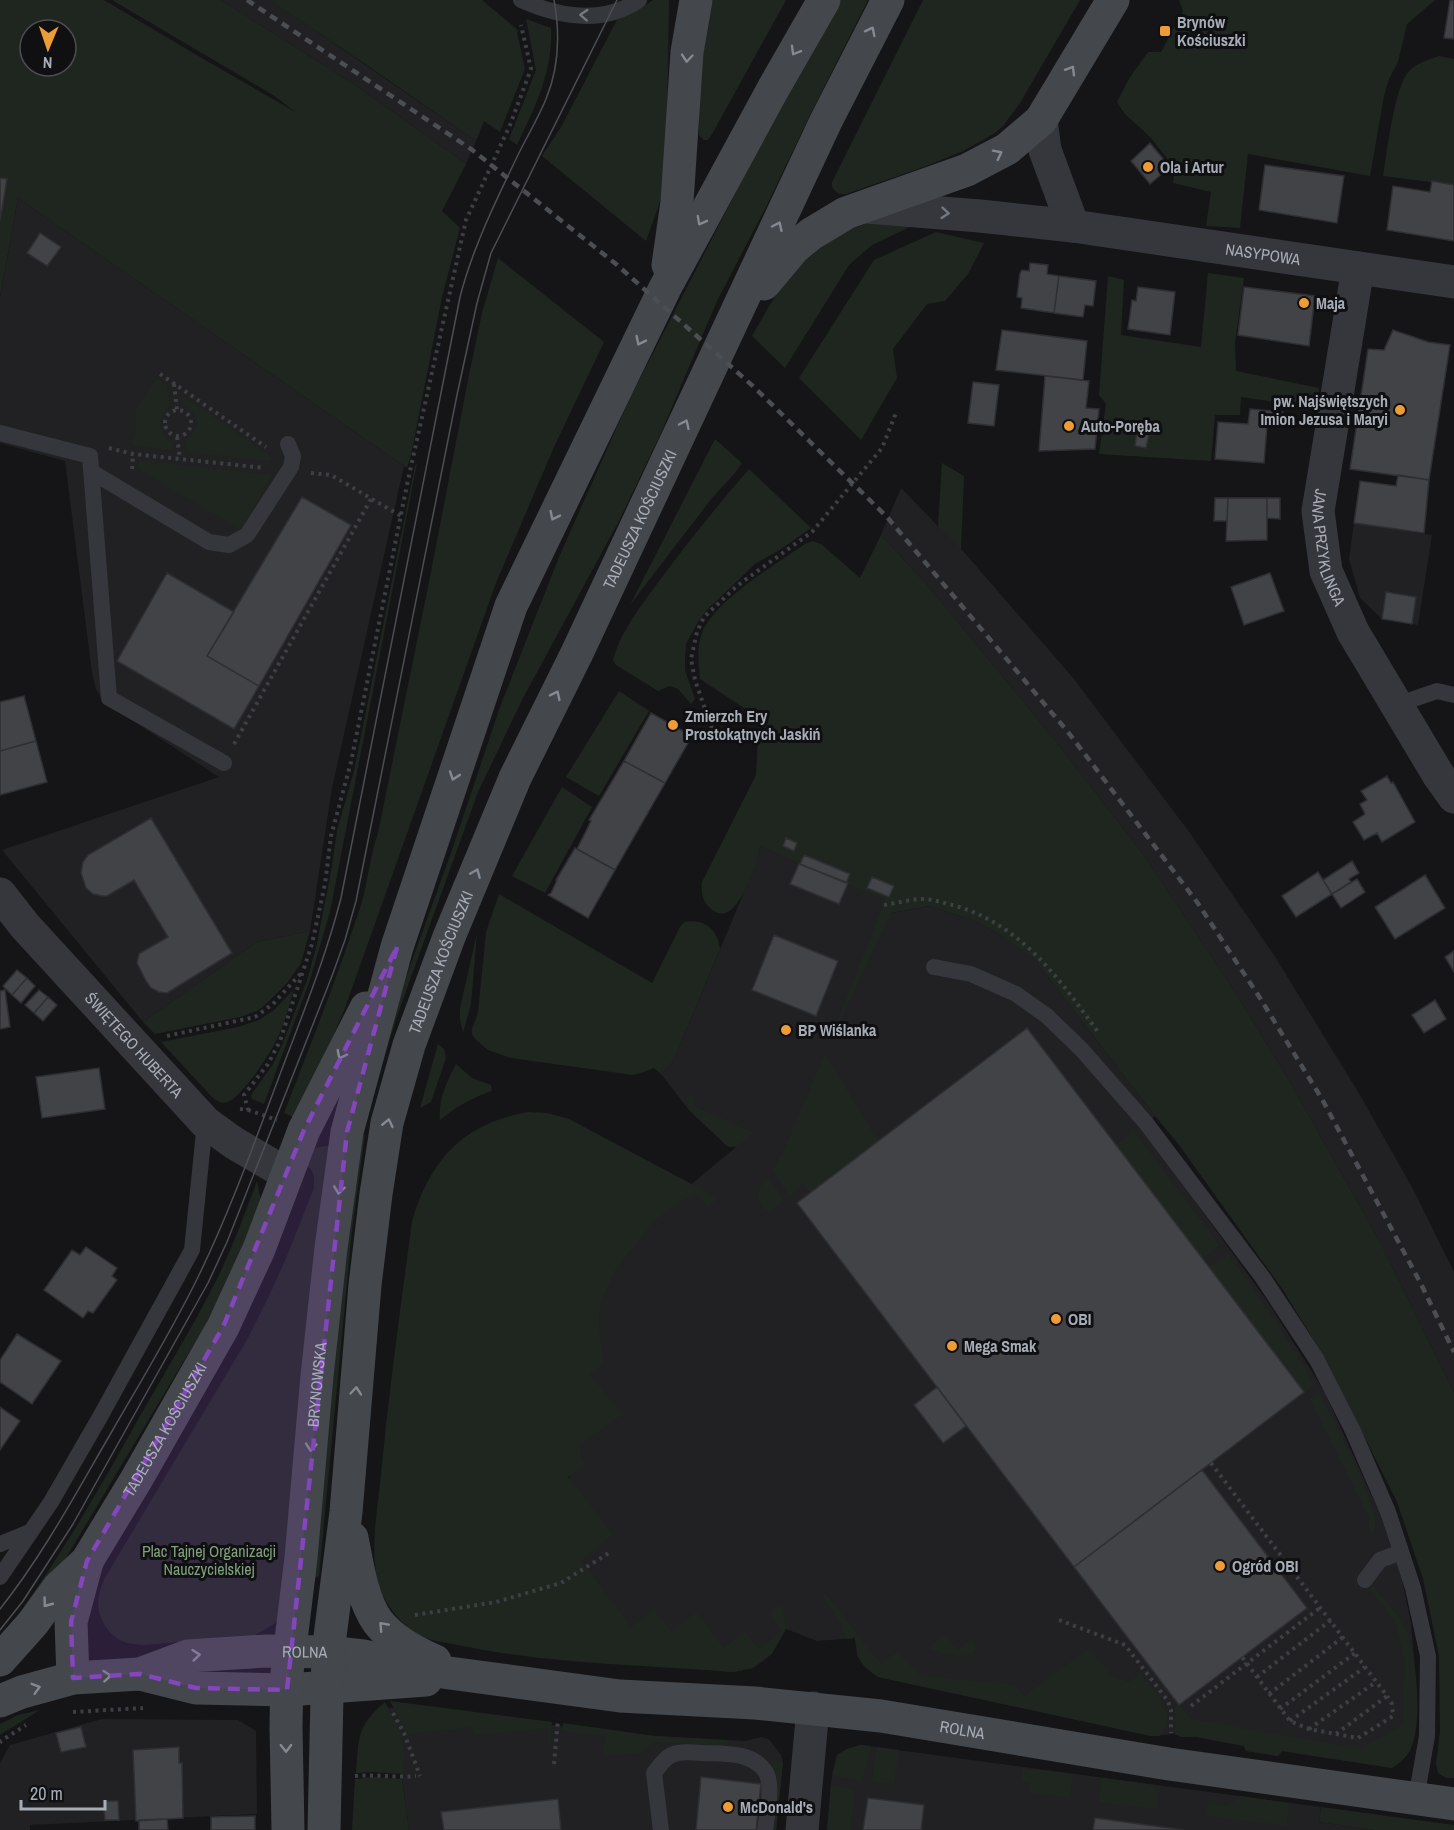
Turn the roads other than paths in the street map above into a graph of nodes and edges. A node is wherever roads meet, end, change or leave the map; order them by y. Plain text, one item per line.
1 (521, 0) edge
2 (639, 0) edge
3 (696, 0) edge
4 (824, 0) edge
5 (888, 0) edge
6 (1113, 0) edge
7 (1041, 120) junction
8 (866, 207) junction
9 (1074, 226) junction
10 (1358, 268) junction
11 (1454, 282) edge
12 (665, 288) junction
13 (736, 317) junction
14 (0, 433) edge
15 (288, 444) dead end
16 (92, 472) junction
17 (1454, 695) edge
18 (1396, 705) junction
19 (224, 762) road end
20 (1449, 783) edge
21 (0, 894) edge
22 (397, 947) junction
23 (934, 967) dead end
24 (205, 1122) junction
25 (287, 1174) junction
26 (346, 1512) junction
27 (30, 1532) junction
28 (0, 1544) edge
29 (1401, 1552) junction
30 (87, 1561) junction
31 (0, 1577) edge
32 (1365, 1580) dead end
33 (289, 1652) junction
34 (328, 1653) junction
35 (0, 1660) edge
36 (140, 1674) junction
37 (469, 1676) junction
38 (73, 1678) junction
39 (326, 1686) junction
40 (287, 1690) junction
41 (0, 1701) edge
42 (813, 1708) junction
43 (1416, 1799) junction
44 (1454, 1804) edge
45 (288, 1830) edge
46 (324, 1830) edge
47 (661, 1830) edge
48 (765, 1830) edge
49 (802, 1830) edge

2 -> 1 lane
3 -> 12 main road
4 -> 12 main road
13 -> 5 main road, TADEUSZA KOŚCIUSZKI
7 -> 6 main road
8 -> 7 main road
7 - 9 street
8 -> 9 street, NASYPOWA
8 - 13 main road
9 - 10 street, NASYPOWA
10 - 11 street, NASYPOWA
10 - 18 street, JANA PRZYKLINGA
12 -> 22 main road
26 -> 13 main road, TADEUSZA KOŚCIUSZKI
14 - 16 lane
15 - 16 lane
16 - 19 lane
17 - 18 lane
18 - 20 street, JANA PRZYKLINGA
21 - 24 street, ŚWIĘTEGO HUBERTA
22 -> 25 main road, TADEUSZA KOŚCIUSZKI
22 -> 33 main road, BRYNOWSKA
23 - 29 lane
24 - 25 street, ŚWIĘTEGO HUBERTA
24 - 27 lane
25 - 30 main road, TADEUSZA KOŚCIUSZKI
26 - 34 main road
37 -> 26 main road
27 - 28 lane
27 - 31 lane
29 - 32 lane
29 - 43 lane
30 -> 35 main road, TADEUSZA KOŚCIUSZKI
30 - 38 main road
33 - 34 main road, ROLNA
36 -> 33 main road, ROLNA
33 - 40 main road, BRYNOWSKA
34 - 37 main road, ROLNA
34 - 39 main road
38 -> 36 main road, ROLNA
36 - 40 main road, ROLNA
37 - 39 main road, ROLNA
37 - 42 main road, ROLNA
41 -> 38 main road, ROLNA
39 - 40 main road, ROLNA
39 - 46 main road
40 -> 45 main road, BRYNOWSKA
42 - 43 main road, ROLNA
42 - 49 street
43 - 44 main road, ROLNA
47 - 48 lane

